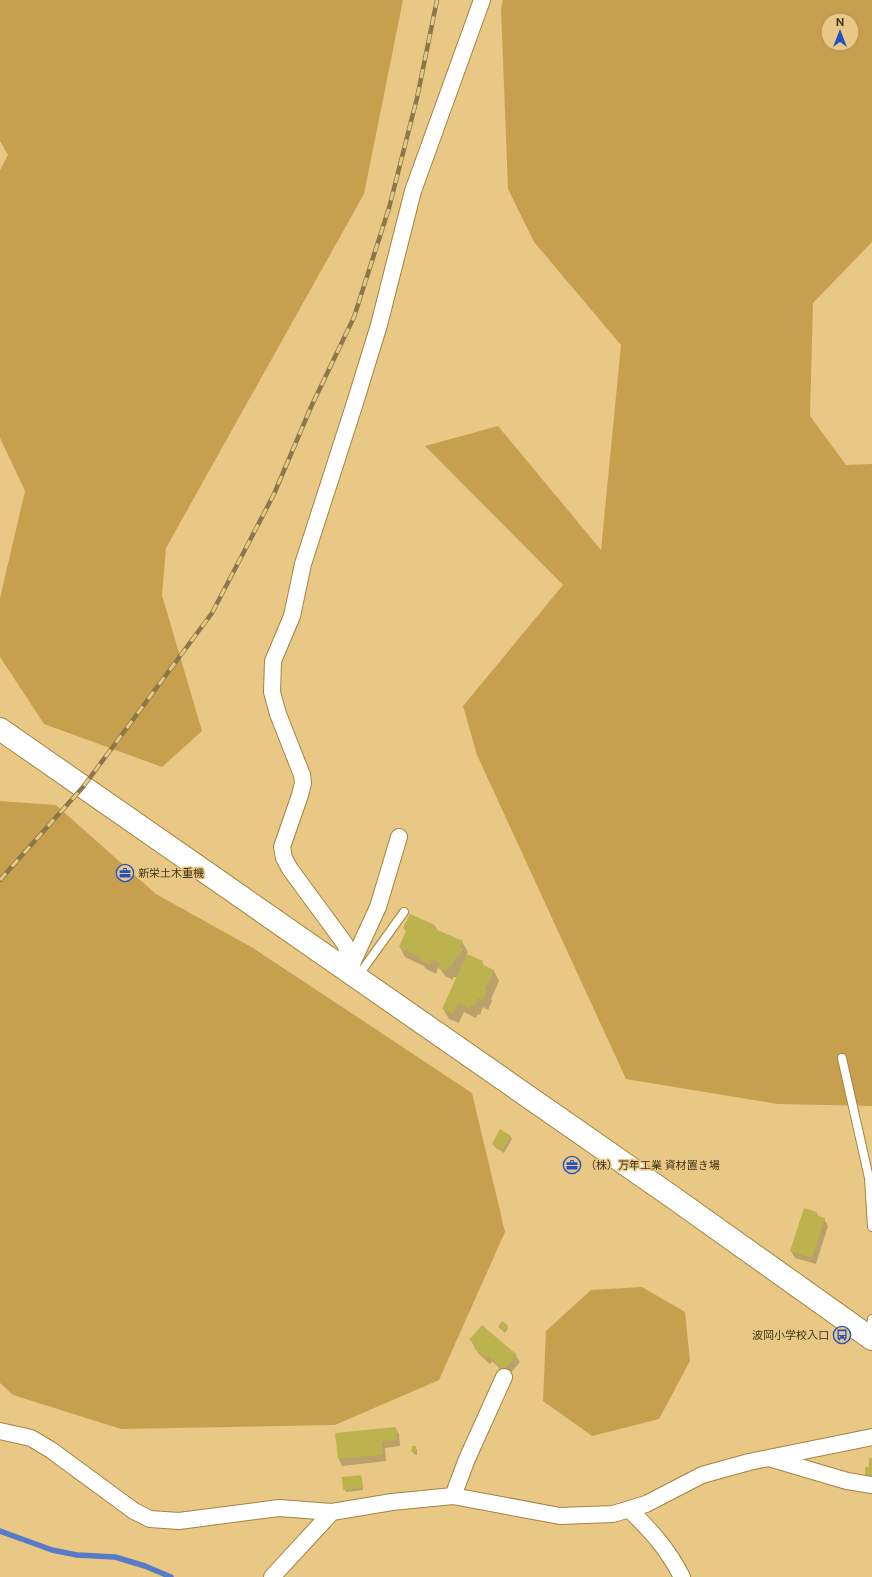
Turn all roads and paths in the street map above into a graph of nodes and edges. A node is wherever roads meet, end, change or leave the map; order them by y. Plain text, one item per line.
1 (482, 0) edge
2 (0, 729) edge
3 (399, 837) dead end
4 (404, 912) dead end
5 (349, 972) junction
6 (842, 1058) dead end
7 (872, 1227) edge
8 (871, 1332) edge
9 (504, 1377) dead end
10 (0, 1431) edge
11 (872, 1437) edge
12 (767, 1458) junction
13 (872, 1485) edge
14 (453, 1496) junction
15 (629, 1509) junction
16 (332, 1512) junction
17 (272, 1577) edge
18 (682, 1577) edge

1 - 5 street
2 - 5 street
3 - 5 street
4 - 5 lane
5 - 8 street
6 - 7 lane
9 - 14 street
10 - 16 street
11 - 12 street
12 - 13 street
12 - 15 street
14 - 15 street
14 - 16 street
15 - 18 street
16 - 17 street

